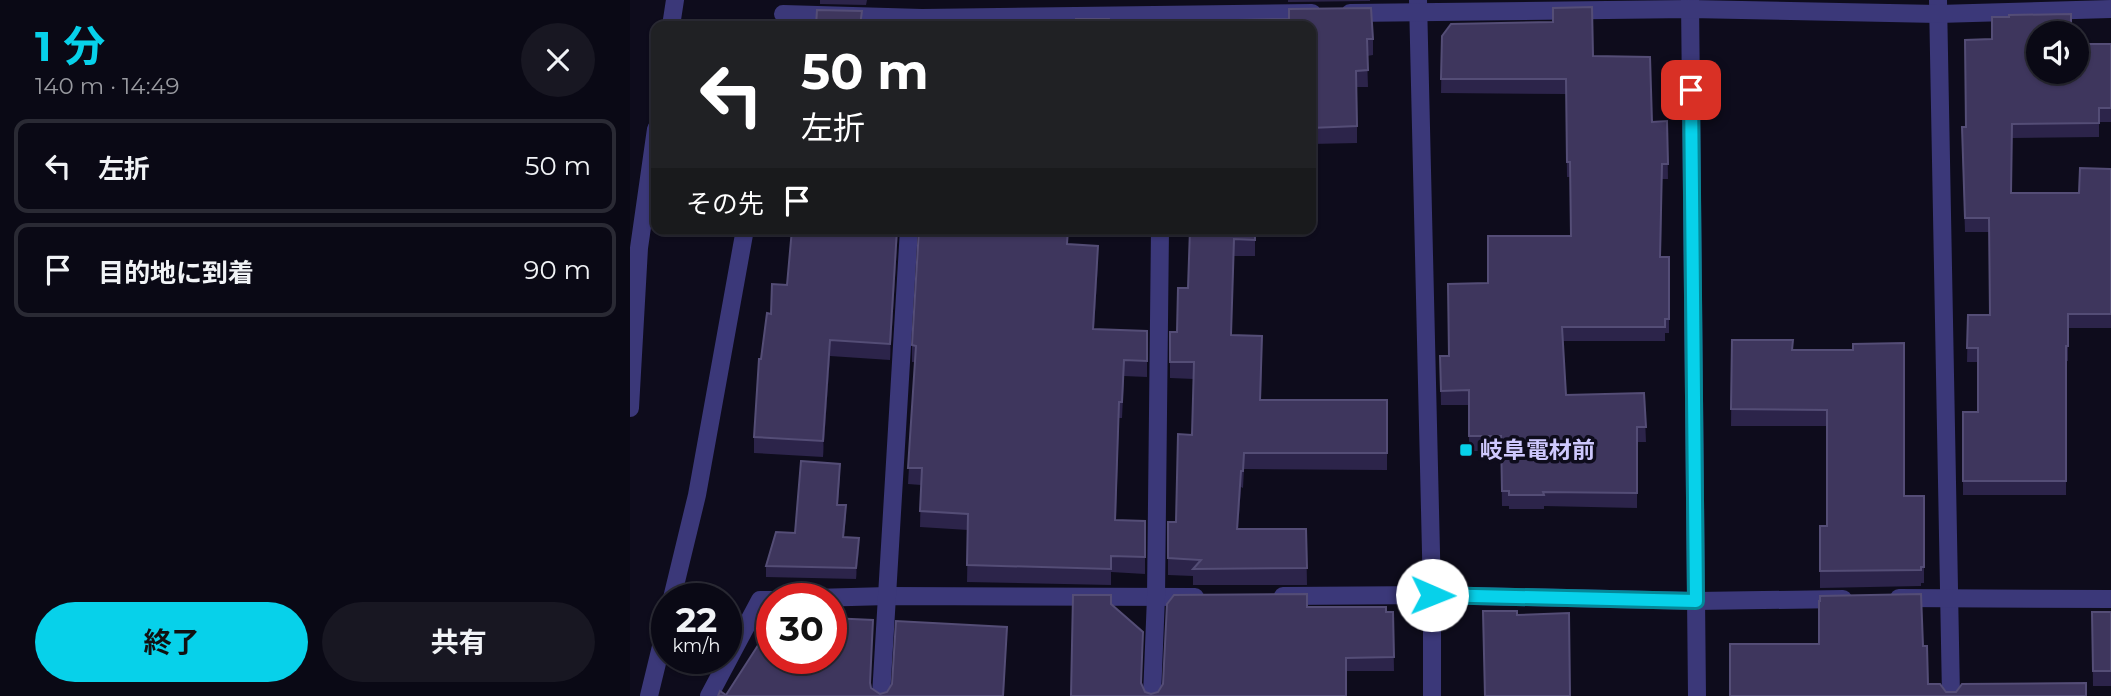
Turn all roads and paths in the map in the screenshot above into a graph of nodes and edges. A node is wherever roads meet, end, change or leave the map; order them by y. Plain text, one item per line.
1 (675, 0) edge
2 (1690, 4) edge
3 (1418, 6) edge
4 (1938, 7) edge
5 (2111, 9) edge
6 (783, 13) edge
7 (923, 15) edge
8 (1162, 20) edge
9 (672, 21) edge
10 (651, 164) edge
11 (745, 235) edge
12 (909, 235) edge
13 (1160, 235) edge
14 (630, 408) edge
15 (675, 583) edge
16 (1432, 595) junction
17 (888, 596) junction
18 (1266, 596) edge
19 (847, 597) edge
20 (1156, 597) junction
21 (1211, 597) edge
22 (1950, 597) junction
23 (1856, 598) edge
24 (1883, 598) edge
25 (2111, 599) edge
26 (1696, 601) junction
27 (756, 608) edge
28 (654, 674) edge
29 (649, 696) edge
30 (709, 696) edge
31 (881, 696) edge
32 (1152, 696) edge
33 (1432, 696) edge
34 (1697, 696) edge
35 (1951, 696) edge

1 - 9 street
2 - 3 street
2 - 4 street
2 - 26 street
3 - 8 street
3 - 16 street
4 - 5 street
4 - 22 street
6 - 7 street
7 - 8 street
10 - 14 street
11 - 15 street
12 - 17 street
13 - 20 street
16 - 18 street
16 - 26 street
16 - 33 street
17 - 19 street
17 - 20 street
17 - 31 street
20 - 21 street
20 - 32 street
22 - 24 street
22 - 25 street
22 - 35 street
23 - 26 street
26 - 34 street
27 - 30 street
28 - 29 street

